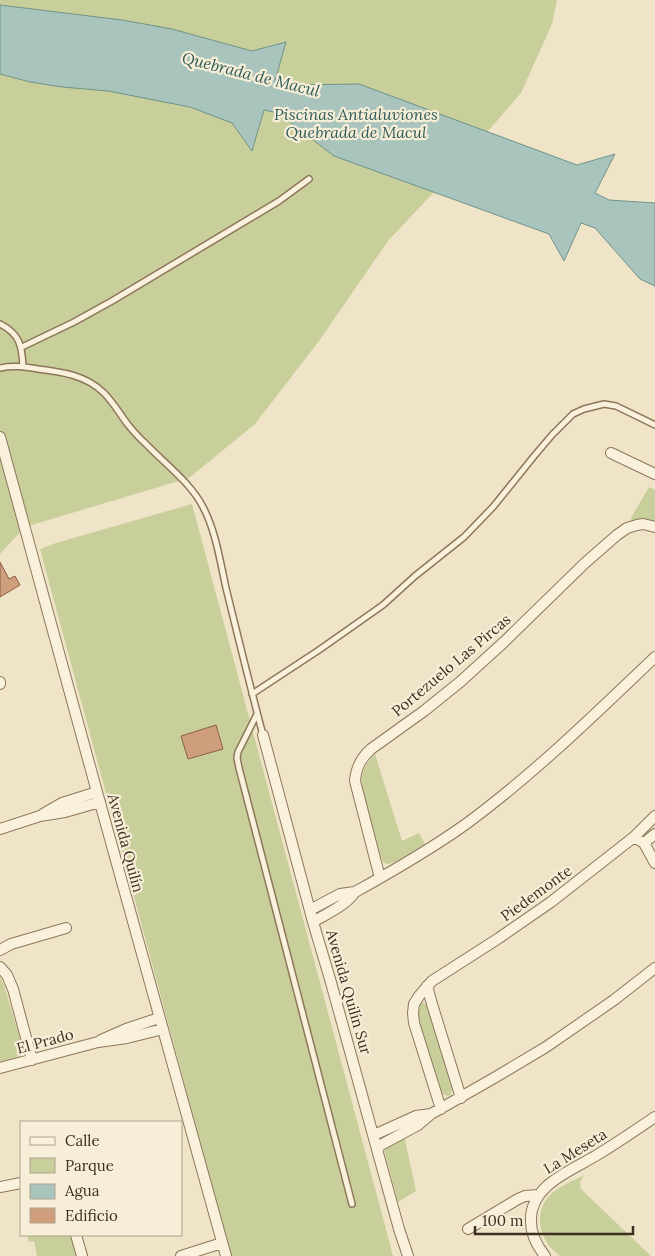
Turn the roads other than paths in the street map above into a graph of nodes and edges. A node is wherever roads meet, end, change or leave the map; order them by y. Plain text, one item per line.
1 (309, 179) dead end
2 (0, 324) edge
3 (22, 347) junction
4 (22, 367) junction
5 (0, 368) edge
6 (655, 425) edge
7 (0, 437) edge
8 (612, 453) dead end
9 (655, 474) edge
10 (655, 527) edge
11 (655, 657) edge
12 (252, 694) junction
13 (257, 714) junction
14 (263, 735) joint
15 (97, 792) junction
16 (100, 802) junction
17 (40, 816) junction
18 (655, 816) edge
19 (0, 829) edge
20 (655, 834) edge
21 (634, 837) junction
22 (644, 843) junction
23 (655, 863) edge
24 (380, 878) junction
25 (355, 892) junction
26 (310, 910) junction
27 (313, 922) junction
28 (66, 928) dead end
29 (0, 950) edge
30 (0, 967) edge
31 (655, 968) edge
32 (428, 986) junction
33 (160, 1018) junction
34 (163, 1029) junction
35 (98, 1042) junction
36 (32, 1060) junction
37 (0, 1068) edge
38 (461, 1098) junction
39 (441, 1109) junction
40 (431, 1114) junction
41 (655, 1117) edge
42 (374, 1135) junction
43 (377, 1147) junction
44 (20, 1183) edge
45 (0, 1187) edge
46 (538, 1195) junction
47 (352, 1204) dead end
48 (509, 1205) junction
49 (531, 1214) junction
50 (468, 1228) dead end
51 (76, 1236) edge
52 (222, 1243) junction
53 (222, 1255) edge
54 (82, 1256) edge
55 (181, 1256) edge
56 (408, 1256) edge
57 (546, 1256) edge

1 - 3 lane
2 - 3 lane
3 - 4 lane
4 - 5 lane
4 - 12 lane
6 - 12 lane
7 - 15 street, Avenida Quilín
8 - 9 street
10 - 24 street, Portezuelo Las Pircas
11 - 24 street
12 - 13 lane
13 - 14 lane
13 - 47 lane
14 - 26 street, Avenida Quilín Sur
15 - 16 street, Avenida Quilín
15 - 17 street
16 - 17 street
16 - 33 street, Avenida Quilín
17 - 19 street
18 - 21 street, Piedemonte
20 - 22 street
21 - 22 street
21 - 32 street, Piedemonte
22 - 23 street
24 - 25 street
25 - 26 street
25 - 27 street
26 - 27 street, Avenida Quilín Sur
27 - 42 street, Avenida Quilín Sur
28 - 29 street
30 - 36 street
31 - 38 street
32 - 38 street
32 - 39 street, Piedemonte
33 - 34 street, Avenida Quilín
33 - 35 street, El Prado
34 - 35 street, El Prado
34 - 52 street, Avenida Quilín
35 - 36 street, El Prado
36 - 37 street, El Prado
38 - 39 street
39 - 40 street
40 - 42 street
40 - 43 street
41 - 46 street, La Meseta
42 - 43 street, Avenida Quilín Sur
43 - 56 street, Avenida Quilín Sur
44 - 45 street
46 - 48 street, La Meseta
46 - 49 street
48 - 49 street
48 - 50 street, La Meseta
49 - 57 street
51 - 54 street
52 - 53 street, Avenida Quilín
52 - 55 street

